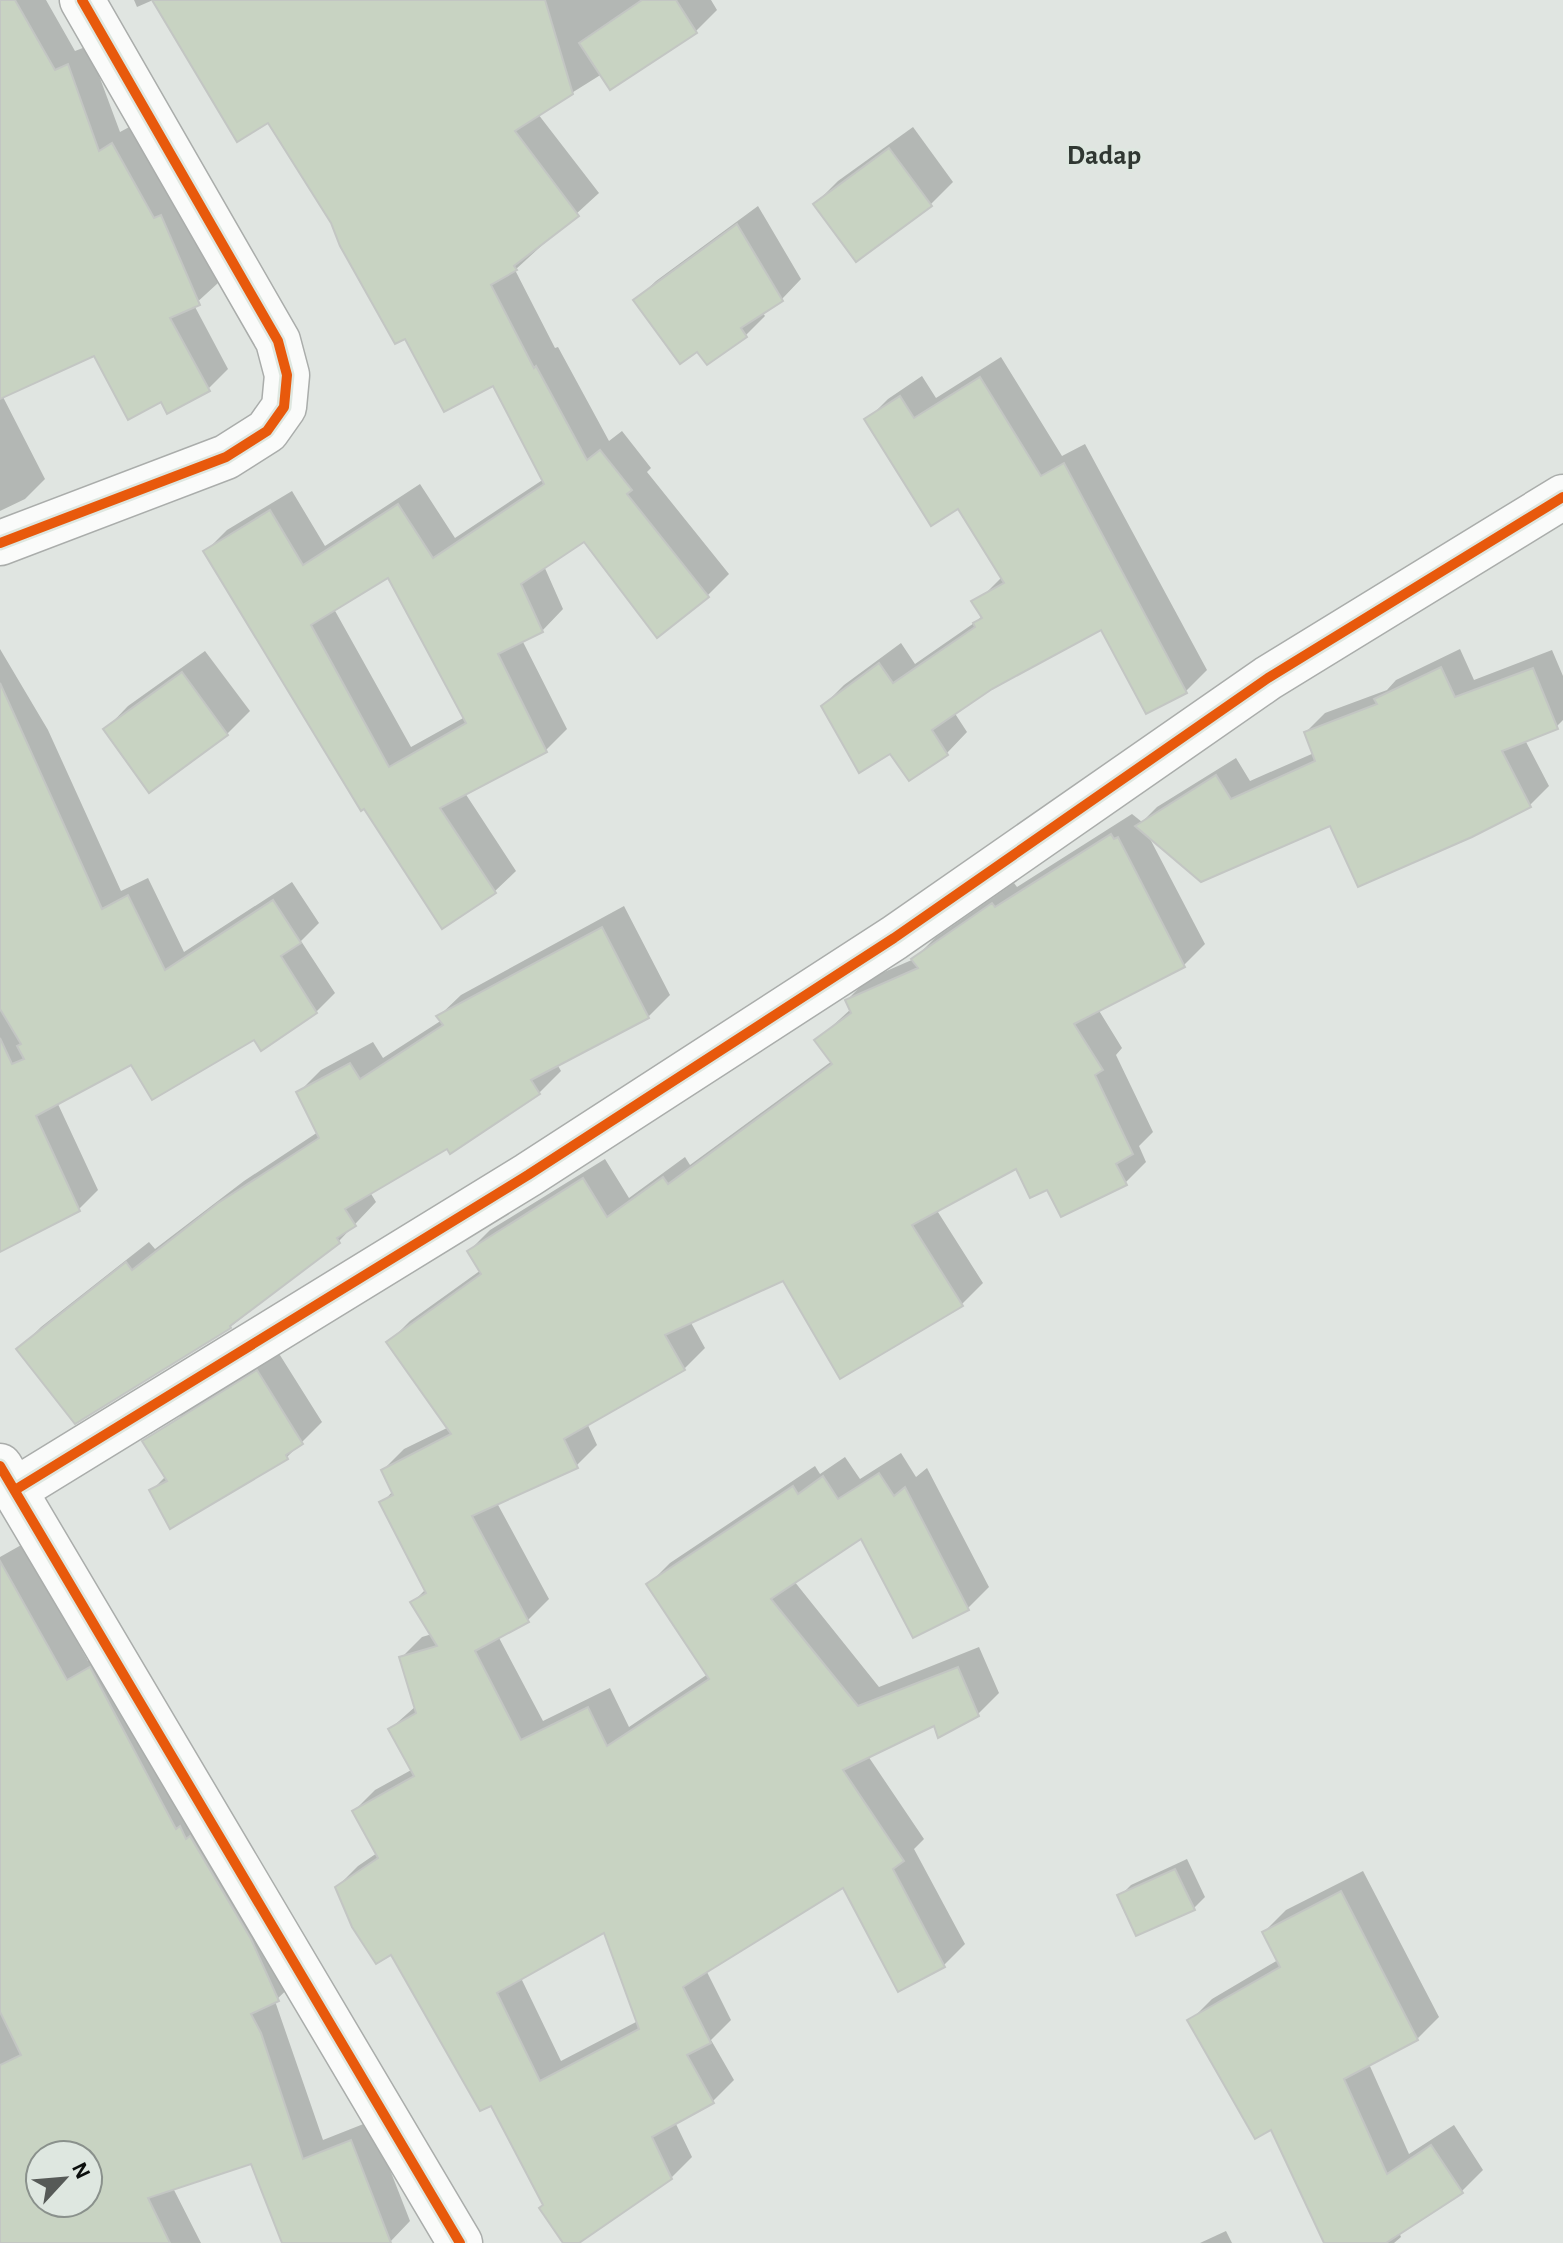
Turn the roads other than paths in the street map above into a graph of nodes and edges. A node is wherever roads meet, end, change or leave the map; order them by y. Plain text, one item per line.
1 (82, 0) edge
2 (1563, 497) edge
3 (0, 543) edge
4 (8, 1478) edge
5 (460, 2243) edge

1 - 3 street
2 - 4 street
4 - 5 street

